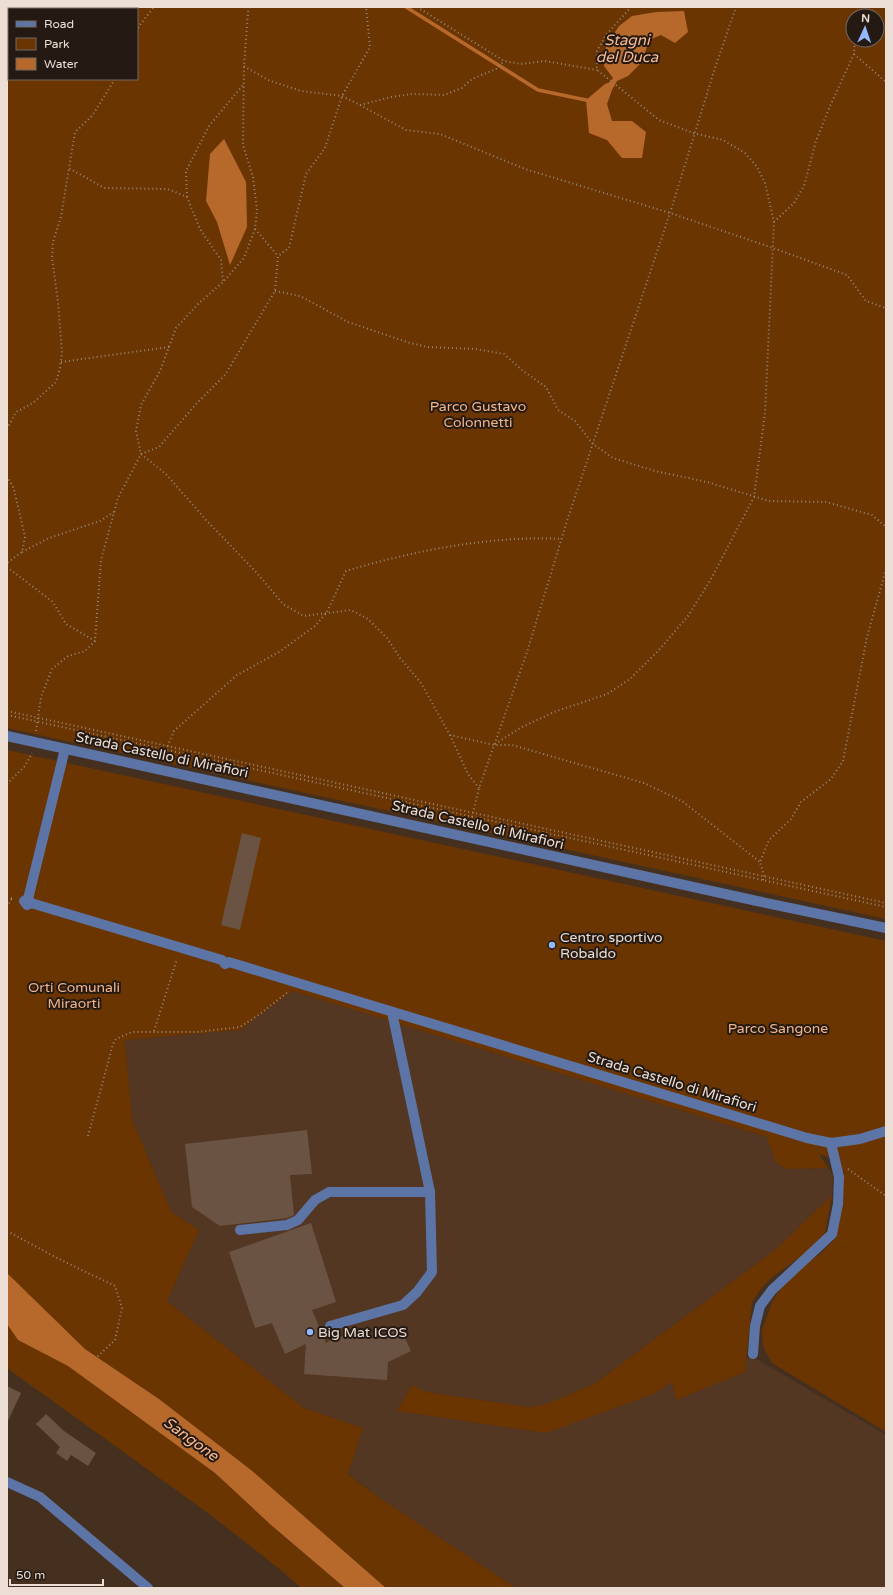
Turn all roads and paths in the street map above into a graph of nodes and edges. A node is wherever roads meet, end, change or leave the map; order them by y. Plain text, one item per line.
1 (154, 7) edge
2 (249, 7) edge
3 (366, 7) edge
4 (416, 7) edge
5 (631, 7) edge
6 (736, 7) edge
7 (138, 29) edge
8 (854, 48) edge
9 (854, 54) junction
10 (504, 61) junction
11 (244, 66) junction
12 (597, 70) junction
13 (114, 80) edge
14 (610, 81) dead end
15 (886, 82) edge
16 (244, 84) junction
17 (616, 85) dead end
18 (342, 96) junction
19 (360, 105) junction
20 (695, 133) junction
21 (68, 168) junction
22 (187, 197) junction
23 (670, 213) junction
24 (774, 222) junction
25 (255, 229) junction
26 (773, 248) junction
27 (278, 256) junction
28 (223, 282) junction
29 (275, 291) junction
30 (886, 308) edge
31 (168, 347) junction
32 (61, 362) junction
33 (7, 429) edge
34 (593, 444) junction
35 (141, 454) junction
36 (7, 476) edge
37 (754, 497) junction
38 (114, 512) junction
39 (886, 527) edge
40 (562, 539) junction
41 (22, 552) junction
42 (7, 563) edge
43 (7, 567) edge
44 (886, 569) edge
45 (327, 612) junction
46 (95, 641) junction
47 (7, 711) edge
48 (7, 715) edge
49 (38, 718) junction
50 (38, 722) junction
51 (450, 735) junction
52 (7, 736) edge
53 (34, 742) junction
54 (494, 745) junction
55 (168, 746) junction
56 (65, 749) junction
57 (166, 750) junction
58 (7, 784) edge
59 (479, 788) junction
60 (473, 812) junction
61 (472, 817) junction
62 (760, 862) junction
63 (764, 876) junction
64 (763, 880) junction
65 (7, 898) edge
66 (886, 903) edge
67 (7, 907) edge
68 (886, 907) edge
69 (886, 928) edge
70 (180, 948) junction
71 (292, 982) junction
72 (392, 1012) junction
73 (154, 1031) junction
74 (886, 1131) edge
75 (88, 1136) dead end
76 (831, 1143) junction
77 (835, 1159) junction
78 (430, 1192) junction
79 (886, 1196) edge
80 (240, 1230) dead end
81 (7, 1231) edge
82 (330, 1326) dead end
83 (753, 1354) dead end
84 (97, 1357) dead end
85 (7, 1482) edge
86 (148, 1588) edge

1 - 7 path
2 - 11 path
3 - 18 path
4 - 10 path
5 - 12 path
6 - 20 path
8 - 9 path
9 - 15 path
9 - 24 path
10 - 12 path
10 - 19 path
11 - 16 path
11 - 18 path
12 - 14 path
13 - 21 path
16 - 22 path
16 - 25 path
17 - 20 path
18 - 19 path
18 - 27 path
19 - 23 path
20 - 23 path
20 - 24 path
21 - 22 path
21 - 32 path
22 - 28 path
23 - 26 path
23 - 34 path
24 - 26 path
25 - 27 path
25 - 28 path
26 - 30 path
26 - 37 path
27 - 29 path
28 - 31 path
29 - 34 path
29 - 35 path
31 - 32 path
31 - 35 path
32 - 33 path
34 - 37 path
34 - 40 path
35 - 38 path
35 - 45 path
36 - 41 path
37 - 39 path
37 - 54 path
38 - 41 path
38 - 46 path
40 - 45 path
40 - 54 path
41 - 42 path
43 - 46 path
44 - 62 path
45 - 51 path
45 - 55 path
46 - 49 path
47 - 49 path
48 - 50 path
49 - 50 path
49 - 55 path
50 - 53 path
50 - 57 path
51 - 54 path
51 - 59 path
52 - 53 street, Strada Castello di Mirafiori
53 - 56 street, Strada Castello di Mirafiori
53 - 58 path
54 - 59 path
54 - 62 path
55 - 57 path
55 - 60 path
56 - 69 street, Strada Castello di Mirafiori
56 - 70 street, Strada Castello di Mirafiori
57 - 61 path
59 - 60 path
60 - 61 path
60 - 63 path
61 - 64 path
62 - 63 path
63 - 64 path
63 - 66 path
64 - 68 path
65 - 67 path
70 - 71 street, Strada Castello di Mirafiori
70 - 73 path
71 - 72 street, Strada Castello di Mirafiori
71 - 73 path
72 - 76 street, Strada Castello di Mirafiori
72 - 78 street
73 - 75 path
74 - 76 street, Strada Castello di Mirafiori
76 - 77 street
77 - 79 path
77 - 83 street
78 - 80 street
78 - 82 street
81 - 84 path
85 - 86 street

